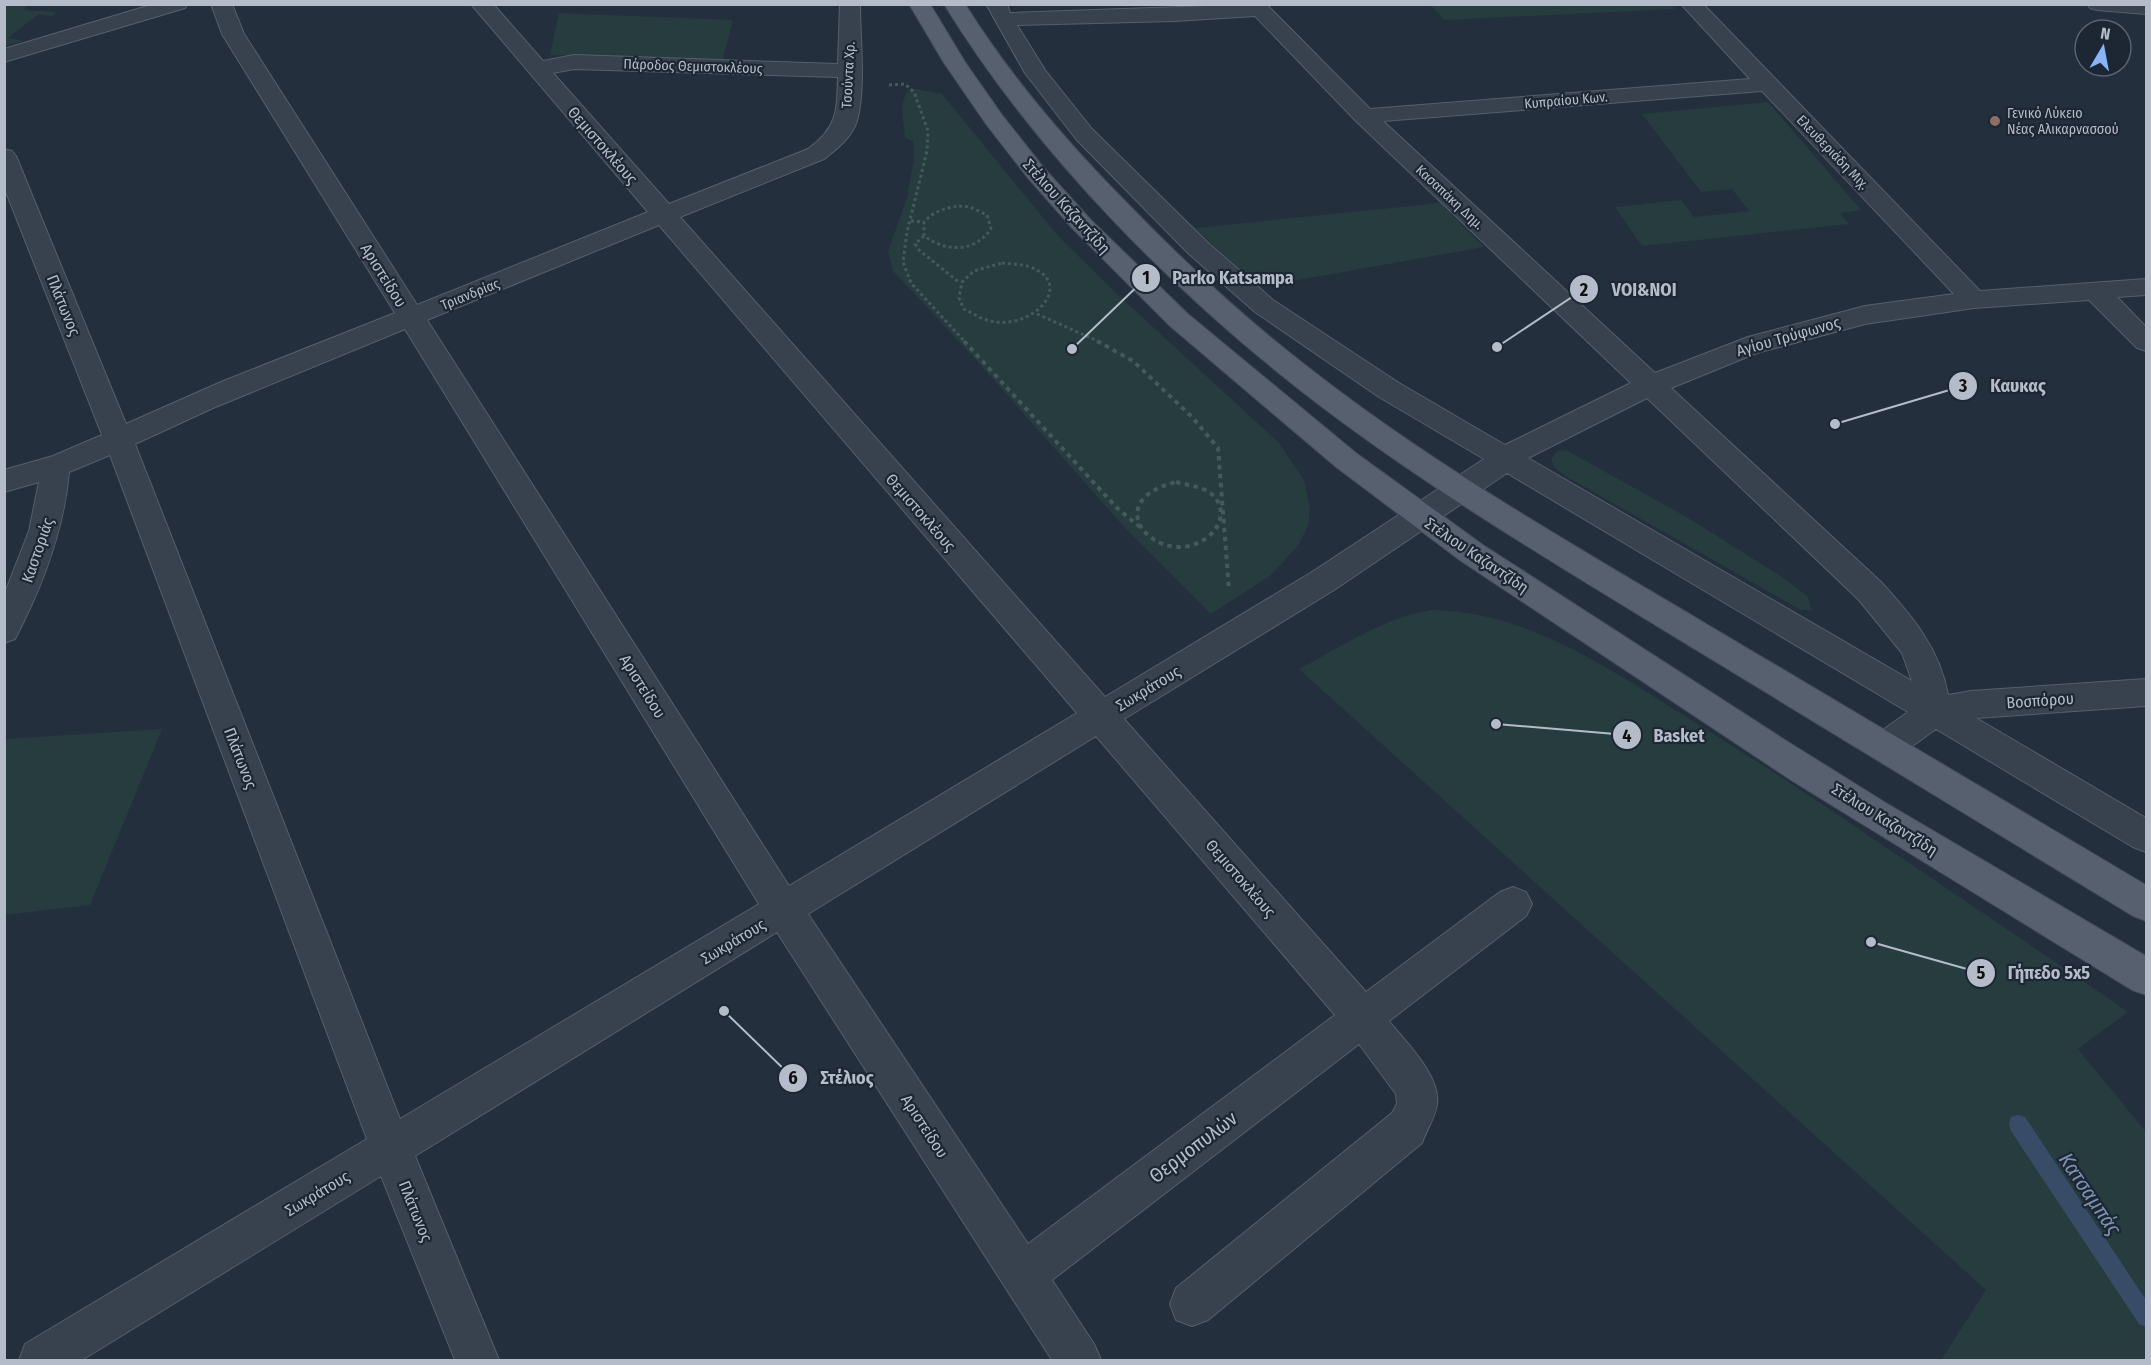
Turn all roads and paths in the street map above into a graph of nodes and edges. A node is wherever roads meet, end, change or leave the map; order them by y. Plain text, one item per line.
1 (107, 4) edge
2 (178, 4) edge
3 (221, 4) edge
4 (482, 4) edge
5 (850, 4) edge
6 (919, 4) edge
7 (954, 4) edge
8 (1691, 4) edge
9 (2097, 4) edge
10 (1257, 7) edge
11 (2146, 8) edge
12 (1000, 12) edge
13 (134, 17) junction
14 (4, 56) edge
15 (538, 69) junction
16 (1036, 73) junction
17 (849, 79) junction
18 (1007, 81) junction
19 (1767, 84) junction
20 (1364, 116) junction
21 (832, 142) joint
22 (5, 161) edge
23 (664, 216) junction
24 (911, 221) junction
25 (924, 222) junction
26 (924, 236) junction
27 (960, 283) junction
28 (2146, 287) edge
29 (2096, 291) junction
30 (1974, 300) junction
31 (1037, 314) junction
32 (411, 318) junction
33 (2146, 342) edge
34 (1650, 386) junction
35 (119, 441) junction
36 (1507, 458) junction
37 (55, 467) junction
38 (4, 481) edge
39 (1461, 489) junction
40 (1222, 514) junction
41 (1422, 517) junction
42 (1140, 527) junction
43 (4, 630) edge
44 (1232, 637) junction
45 (2146, 692) edge
46 (1934, 712) junction
47 (1100, 717) junction
48 (1885, 747) junction
49 (2146, 836) edge
50 (1513, 904) dead end
51 (2146, 904) edge
52 (784, 910) junction
53 (2146, 977) edge
54 (1363, 1018) junction
55 (391, 1148) junction
56 (1023, 1275) junction
57 (1192, 1304) dead end
58 (41, 1360) edge
59 (477, 1360) edge
60 (1078, 1360) edge

1 - 13 street
2 - 13 street
3 - 32 street, Αριστείδου
4 - 15 street, Θεμιστοκλέους
5 - 17 street, Τσούντα Χρ.
6 - 41 main road, Στέλιου Καζαντζίδη
7 - 18 main road
8 - 19 street, Ελευθεριάδη Μιχ.
9 - 11 street
10 - 12 street
10 - 20 street, Κασαπάκη Δημ.
12 - 16 street
13 - 14 street
15 - 17 street, Πάροδος Θεμιστοκλέους
15 - 23 street, Θεμιστοκλέους
16 - 18 street
16 - 36 street
17 - 21 street, Τσούντα Χρ.
17 - 24 path
18 - 39 main road
19 - 20 street, Κυπραίου Κων.
19 - 30 street, Ελευθεριάδη Μιχ.
20 - 34 street, Κασαπάκη Δημ.
21 - 23 street, Τριανδρίας
22 - 35 street, Πλάτωνος
23 - 32 street, Τριανδρίας
23 - 47 street, Θεμιστοκλέους
24 - 25 path
24 - 42 path
25 - 26 path
25 - 26 path
26 - 27 path
27 - 31 path
27 - 31 path
28 - 29 street, Αγίου Τρύφωνος
29 - 30 street, Αγίου Τρύφωνος
29 - 33 street
30 - 34 street, Αγίου Τρύφωνος
31 - 40 path
32 - 35 street, Τριανδρίας
32 - 52 street, Αριστείδου
34 - 36 street, Αγίου Τρύφωνος
34 - 46 street, Κασαπάκη Δημ.
35 - 37 street, Τριανδρίας
35 - 55 street, Πλάτωνος
36 - 39 street, Αγίου Τρύφωνος
36 - 46 street
37 - 38 street, Τριανδρίας
37 - 43 street, Καστοριάς
39 - 41 street, Αγίου Τρύφωνος
39 - 48 main road
40 - 42 path
40 - 42 path
40 - 44 path
41 - 44 street, Σωκράτους
41 - 53 main road, Στέλιου Καζαντζίδη
44 - 47 street, Σωκράτους
45 - 46 street, Βοσπόρου
46 - 48 street
46 - 49 street
47 - 52 street, Σωκράτους
47 - 54 street, Θεμιστοκλέους
48 - 51 main road
50 - 54 street, Θερμοπυλών
52 - 55 street, Σωκράτους
52 - 56 street, Αριστείδου
54 - 56 street, Θερμοπυλών
54 - 57 street, Θεμιστοκλέους
55 - 58 street, Σωκράτους
55 - 59 street, Πλάτωνος
56 - 60 street, Αριστείδου

